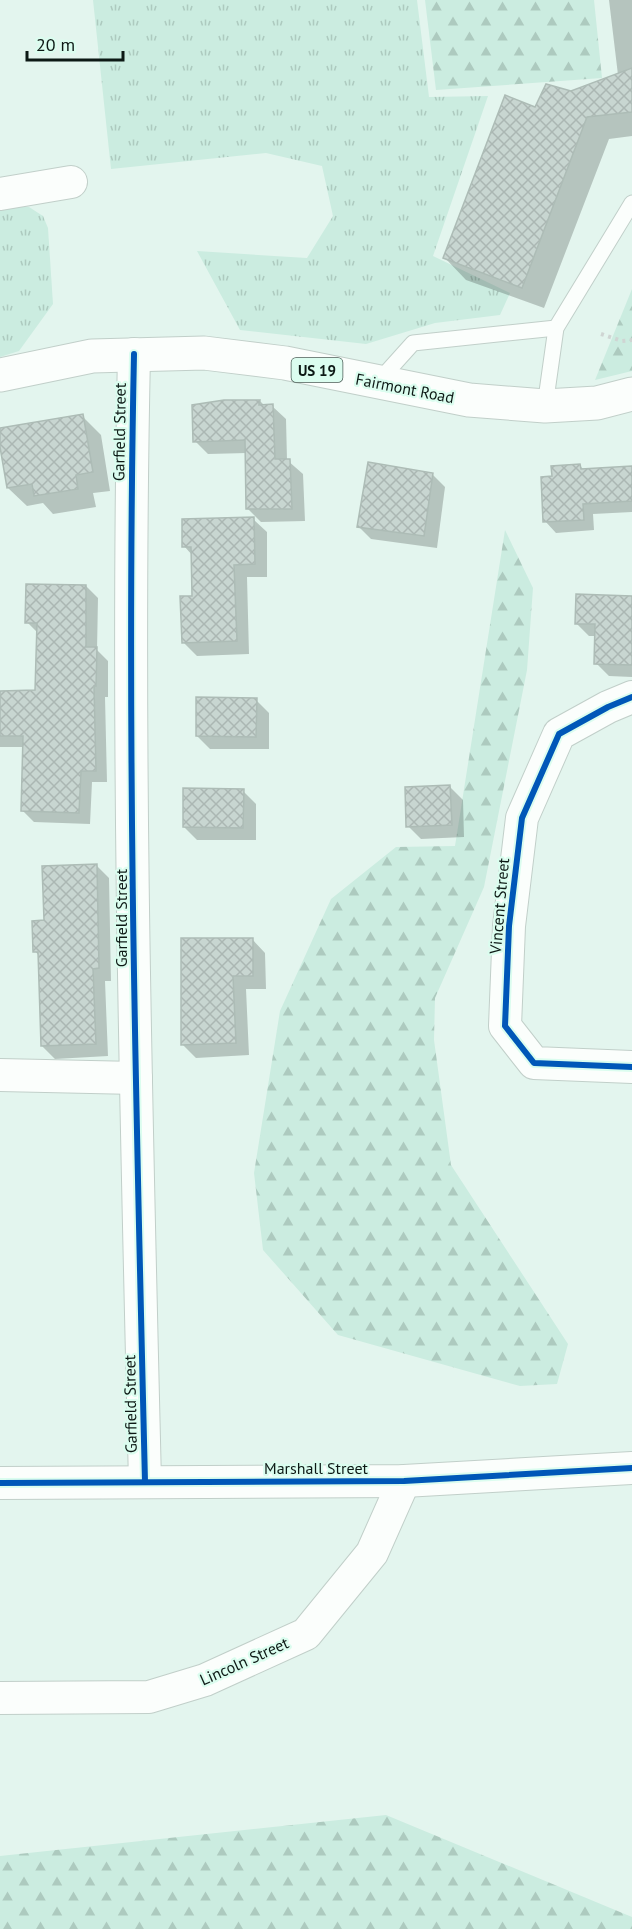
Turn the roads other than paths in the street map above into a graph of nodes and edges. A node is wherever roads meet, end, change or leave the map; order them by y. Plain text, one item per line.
1 (72, 182) dead end
2 (0, 194) edge
3 (632, 203) edge
4 (556, 328) junction
5 (134, 354) junction
6 (0, 375) edge
7 (377, 383) junction
8 (632, 394) edge
9 (545, 406) junction
10 (632, 697) edge
11 (632, 1067) edge
12 (0, 1075) edge
13 (136, 1078) junction
14 (632, 1468) edge
15 (404, 1481) junction
16 (145, 1482) junction
17 (0, 1483) edge
18 (0, 1698) edge

1 - 2 street
3 - 4 lane
4 - 7 lane
4 - 9 lane
5 - 6 main road, Fairmont Road / US 19
5 - 7 main road, Fairmont Road / US 19
5 - 13 street, Garfield Street
7 - 9 main road, Fairmont Road / US 19
8 - 9 main road, Fairmont Road / US 19
10 - 11 street, Vincent Street
12 - 13 street
13 - 16 street, Garfield Street
14 - 15 street, Marshall Street
15 - 16 street, Marshall Street
15 - 18 street, Lincoln Street
16 - 17 street, Marshall Street

